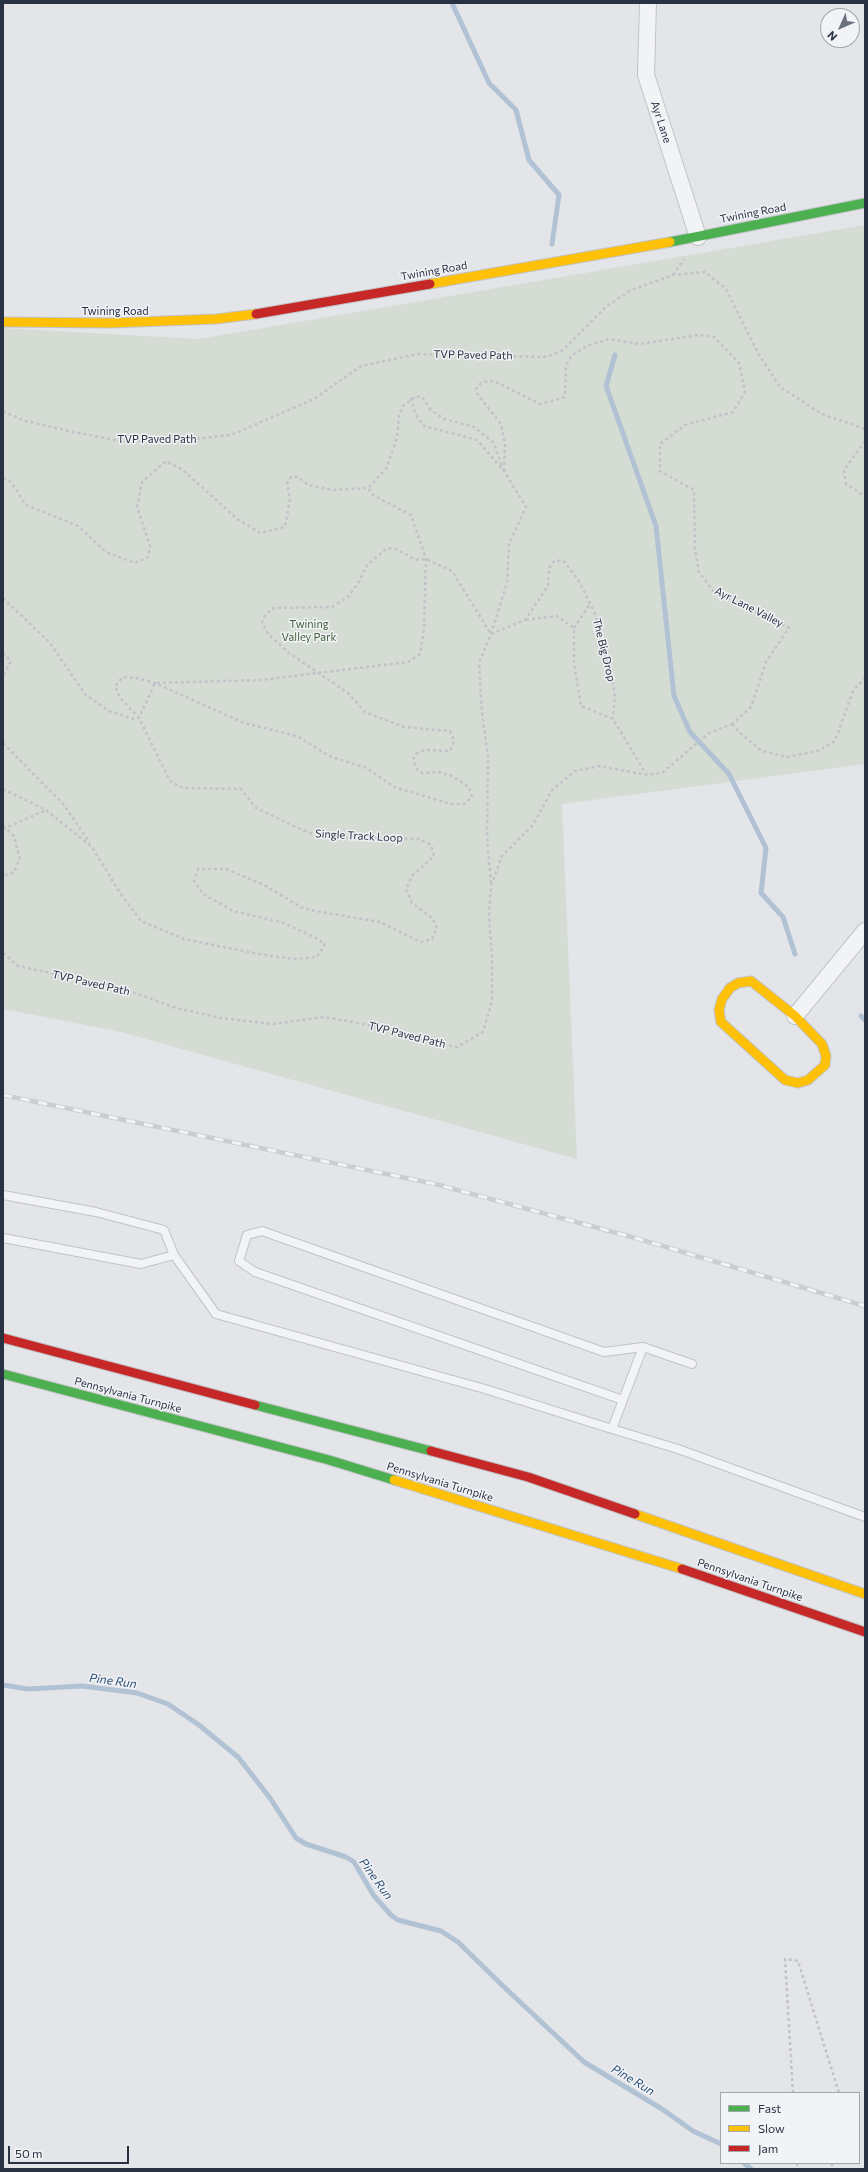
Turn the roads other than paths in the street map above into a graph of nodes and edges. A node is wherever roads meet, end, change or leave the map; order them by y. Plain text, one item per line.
1 (648, 3) edge
2 (865, 203) edge
3 (698, 237) junction
4 (3, 322) edge
5 (865, 931) edge
6 (795, 1016) junction
7 (3, 1195) edge
8 (3, 1238) edge
9 (174, 1255) junction
10 (3, 1338) edge
11 (643, 1347) junction
12 (692, 1364) dead end
13 (3, 1374) edge
14 (622, 1400) junction
15 (612, 1429) junction
16 (865, 1517) edge
17 (865, 1594) edge
18 (865, 1632) edge

1 - 3 street, Ayr Lane
2 - 3 main road, Twining Road
3 - 4 main road, Twining Road
5 - 6 street
6 - 6 main road
7 - 9 lane
8 - 9 lane
9 - 15 lane
10 - 17 main road
11 - 12 lane
11 - 14 lane
11 - 14 lane
13 - 18 main road, Pennsylvania Turnpike
14 - 15 lane
15 - 16 lane

